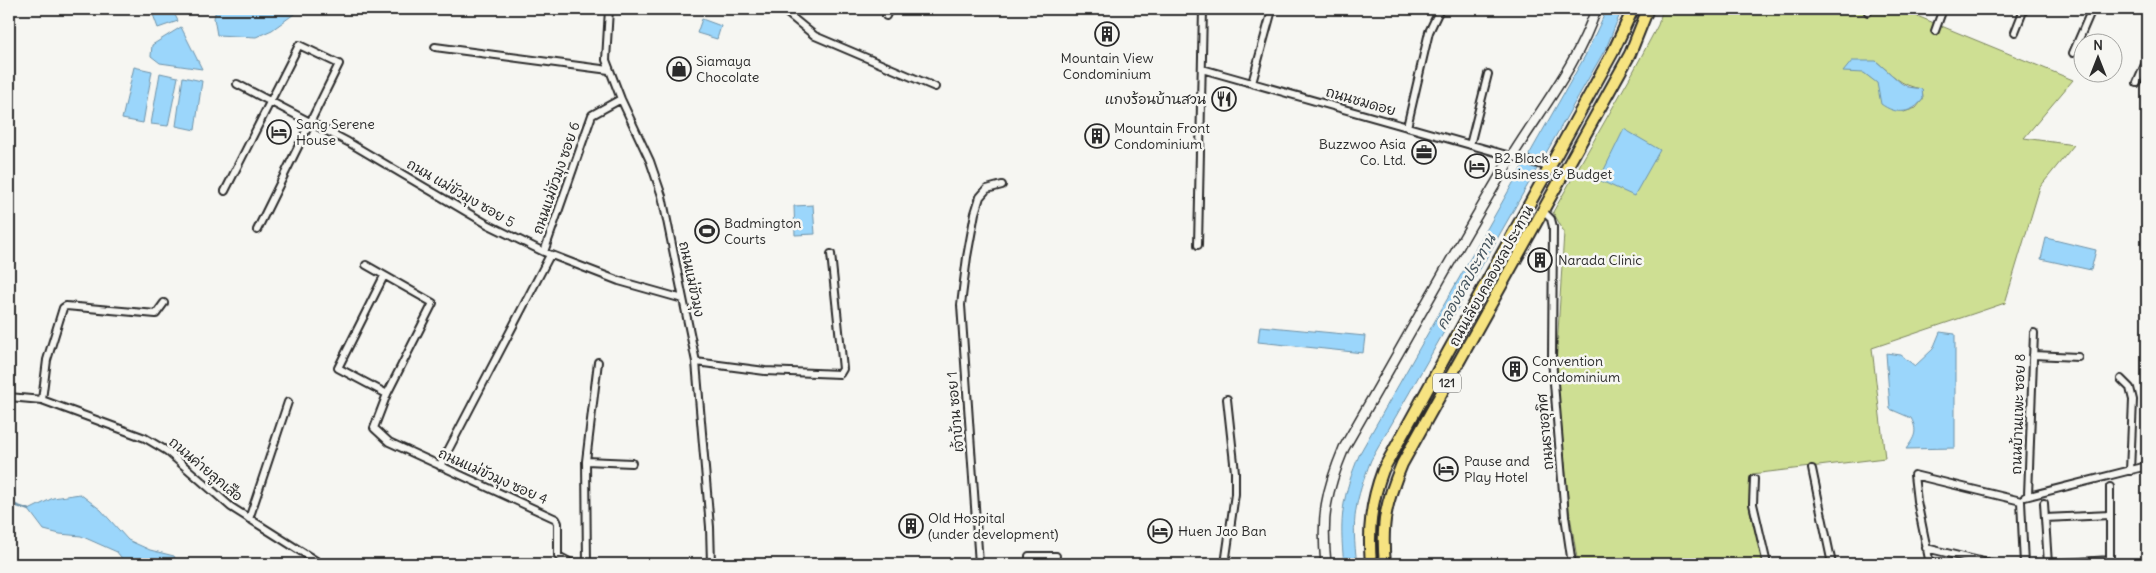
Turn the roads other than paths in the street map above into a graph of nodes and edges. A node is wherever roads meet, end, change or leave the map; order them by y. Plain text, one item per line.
1 (609, 9) edge
2 (782, 9) edge
3 (888, 9) edge
4 (1203, 9) edge
5 (1440, 9) edge
6 (1596, 9) edge
7 (1633, 9) edge
8 (1648, 9) edge
9 (1943, 9) edge
10 (2024, 9) edge
11 (2092, 9) edge
12 (1272, 10) dead end
13 (886, 16) dead end
14 (1935, 31) dead end
15 (2015, 32) dead end
16 (435, 47) dead end
17 (2073, 54) dead end
18 (2147, 60) edge
19 (1202, 69) junction
20 (609, 70) junction
21 (1488, 74) dead end
22 (1252, 83) junction
23 (2137, 83) dead end
24 (237, 84) dead end
25 (935, 86) dead end
26 (621, 99) junction
27 (269, 101) junction
28 (311, 122) junction
29 (1407, 127) junction
30 (1470, 145) junction
31 (1512, 157) junction
32 (1549, 167) junction
33 (1002, 185) dead end
34 (225, 191) dead end
35 (1529, 203) junction
36 (1543, 211) junction
37 (257, 230) dead end
38 (1198, 245) dead end
39 (547, 254) junction
40 (831, 254) dead end
41 (366, 266) dead end
42 (384, 276) junction
43 (683, 299) junction
44 (164, 303) dead end
45 (2034, 333) dead end
46 (2033, 356) junction
47 (2078, 357) dead end
48 (598, 362) dead end
49 (696, 362) junction
50 (2121, 379) dead end
51 (387, 394) junction
52 (9, 397) edge
53 (1227, 399) dead end
54 (42, 400) junction
55 (288, 402) dead end
56 (586, 461) junction
57 (632, 463) dead end
58 (440, 466) junction
59 (2147, 466) edge
60 (1812, 469) dead end
61 (2130, 471) junction
62 (1754, 479) dead end
63 (2110, 487) dead end
64 (2028, 495) junction
65 (2020, 501) junction
66 (2044, 503) dead end
67 (2110, 515) junction
68 (2045, 518) junction
69 (249, 519) junction
70 (1926, 548) junction
71 (1056, 556) dead end
72 (2110, 562) edge
73 (320, 564) edge
74 (572, 564) edge
75 (587, 564) edge
76 (711, 564) edge
77 (979, 564) edge
78 (1029, 564) edge
79 (1225, 564) edge
80 (1326, 564) edge
81 (1371, 564) edge
82 (1385, 564) edge
83 (1572, 564) edge
84 (1767, 564) edge
85 (1832, 564) edge
86 (1930, 564) edge
87 (1992, 564) edge
88 (2024, 564) edge

1 - 20 street, ถนนแม่ขัวมุง
2 - 25 street
3 - 13 street
4 - 19 street
5 - 29 street
6 - 31 main road
7 - 32 main road, ถนนเลียบคลองชลประทาน / 121
8 - 36 main road, ถนนเลียบคลองชลประทาน / 121
9 - 14 street
10 - 15 street
11 - 17 street
12 - 22 street
16 - 20 street
18 - 23 street
19 - 22 street, ถนนชมดอย
19 - 38 street
20 - 26 street, ถนนแม่ขัวมุง
21 - 30 street
22 - 29 street, ถนนชมดอย
24 - 27 street, ถนน แม่ขัวมุง ซอย 5
26 - 39 street, ถนนแม่ขัวมุง ซอย 6
26 - 43 street, ถนนแม่ขัวมุง
27 - 28 street, ถนน แม่ขัวมุง ซอย 5
27 - 28 street
27 - 34 street
28 - 37 street
28 - 39 street, ถนน แม่ขัวมุง ซอย 5
29 - 30 street, ถนนชมดอย
30 - 31 street, ถนนชมดอย
31 - 32 street, ถนนชมดอย
31 - 80 main road
32 - 35 main road, ถนนเลียบคลองชลประทาน / 121
33 - 77 street, เจ้าบ้าน ซอย 1
35 - 36 main road
35 - 81 main road, ถนนเลียบคลองชลประทาน / 121
36 - 82 main road, ถนนเลียบคลองชลประทาน / 121
36 - 83 street, ถนนราชอุทิศ
39 - 43 street, ถนน แม่ขัวมุง ซอย 5
39 - 58 street, ถนนแม่ขัวมุง ซอย 6
40 - 49 street
41 - 42 street
42 - 51 street
42 - 51 street
43 - 49 street, ถนนแม่ขัวมุง
44 - 54 street
45 - 46 street, ถนนบ้านแพะ ซอย 8
46 - 47 street
46 - 64 street, ถนนบ้านแพะ ซอย 8
48 - 56 street
49 - 76 street, ถนนแม่ขัวมุง
50 - 61 street
51 - 58 street, ถนนแม่ขัวมุง ซอย 4
52 - 54 street, ถนนค่ายลูกเสือ
53 - 79 street
54 - 69 street, ถนนค่ายลูกเสือ
55 - 69 street
56 - 57 street
56 - 75 street
58 - 74 street, ถนนแม่ขัวมุง ซอย 4
59 - 61 street
60 - 85 street
61 - 64 street
62 - 84 street
63 - 67 street
64 - 65 street
65 - 70 street
65 - 88 street
66 - 68 street
67 - 68 street
67 - 72 street
68 - 72 street
69 - 73 street, ถนนค่ายลูกเสือ
70 - 86 street
70 - 87 street
71 - 78 street

